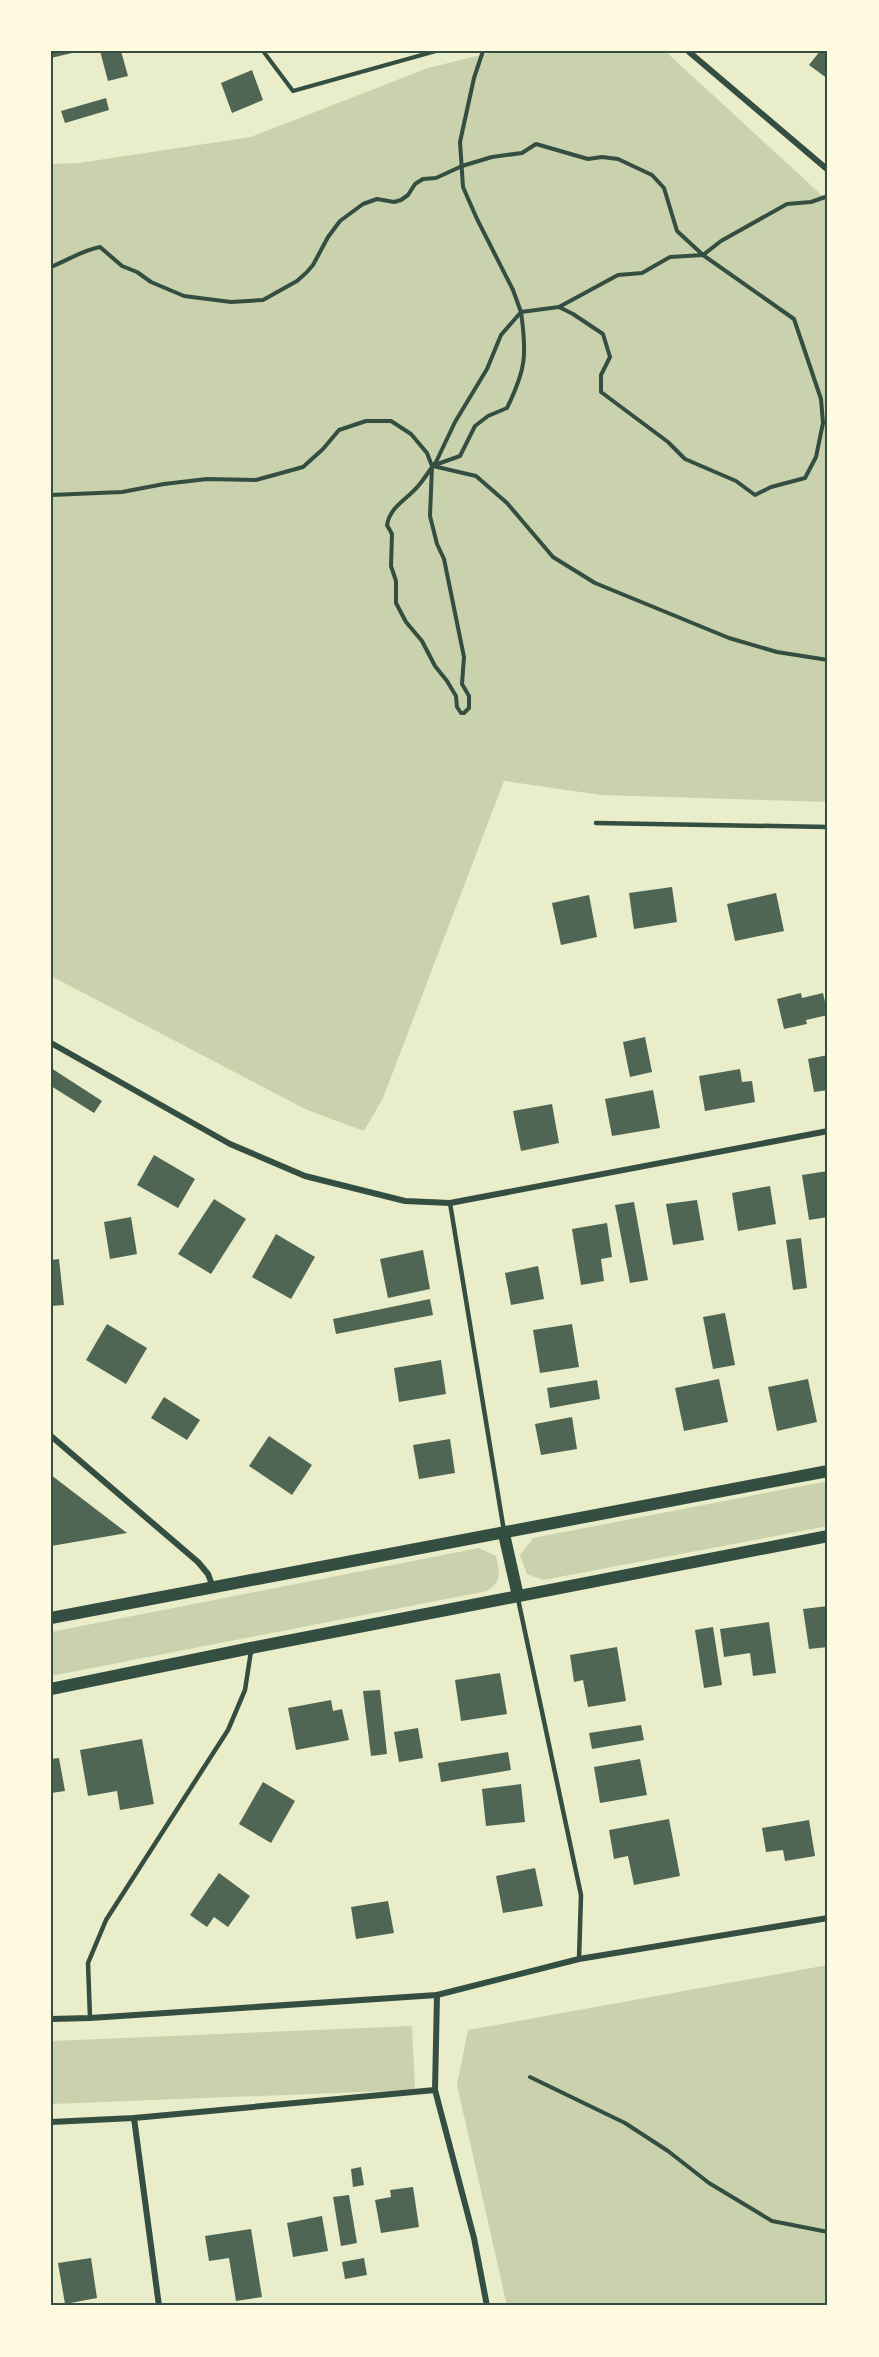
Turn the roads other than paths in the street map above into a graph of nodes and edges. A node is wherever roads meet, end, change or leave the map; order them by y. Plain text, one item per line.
1 (688, 51) edge
2 (828, 170) edge
3 (596, 823) dead end
4 (828, 827) edge
5 (51, 1043) edge
6 (828, 1131) edge
7 (450, 1203) junction
8 (51, 1436) edge
9 (828, 1471) edge
10 (504, 1534) junction
11 (828, 1536) edge
12 (213, 1588) junction
13 (518, 1596) junction
14 (51, 1618) edge
15 (251, 1648) junction
16 (51, 1689) edge
17 (828, 1918) edge
18 (579, 1959) junction
19 (437, 1995) junction
20 (90, 2018) junction
21 (51, 2019) edge
22 (435, 2090) junction
23 (134, 2118) junction
24 (51, 2122) edge
25 (159, 2306) edge
26 (486, 2306) edge

1 - 2 street
3 - 4 lane
5 - 7 street
6 - 7 street
7 - 10 lane
8 - 12 street
9 - 10 main road
10 - 12 main road
10 - 13 main road
11 - 13 main road
12 - 14 main road
13 - 15 main road
13 - 18 lane
15 - 16 main road
15 - 20 lane
17 - 18 street
18 - 19 street
19 - 20 street
19 - 22 street
20 - 21 street
22 - 23 street
22 - 26 street
23 - 24 street
23 - 25 street

